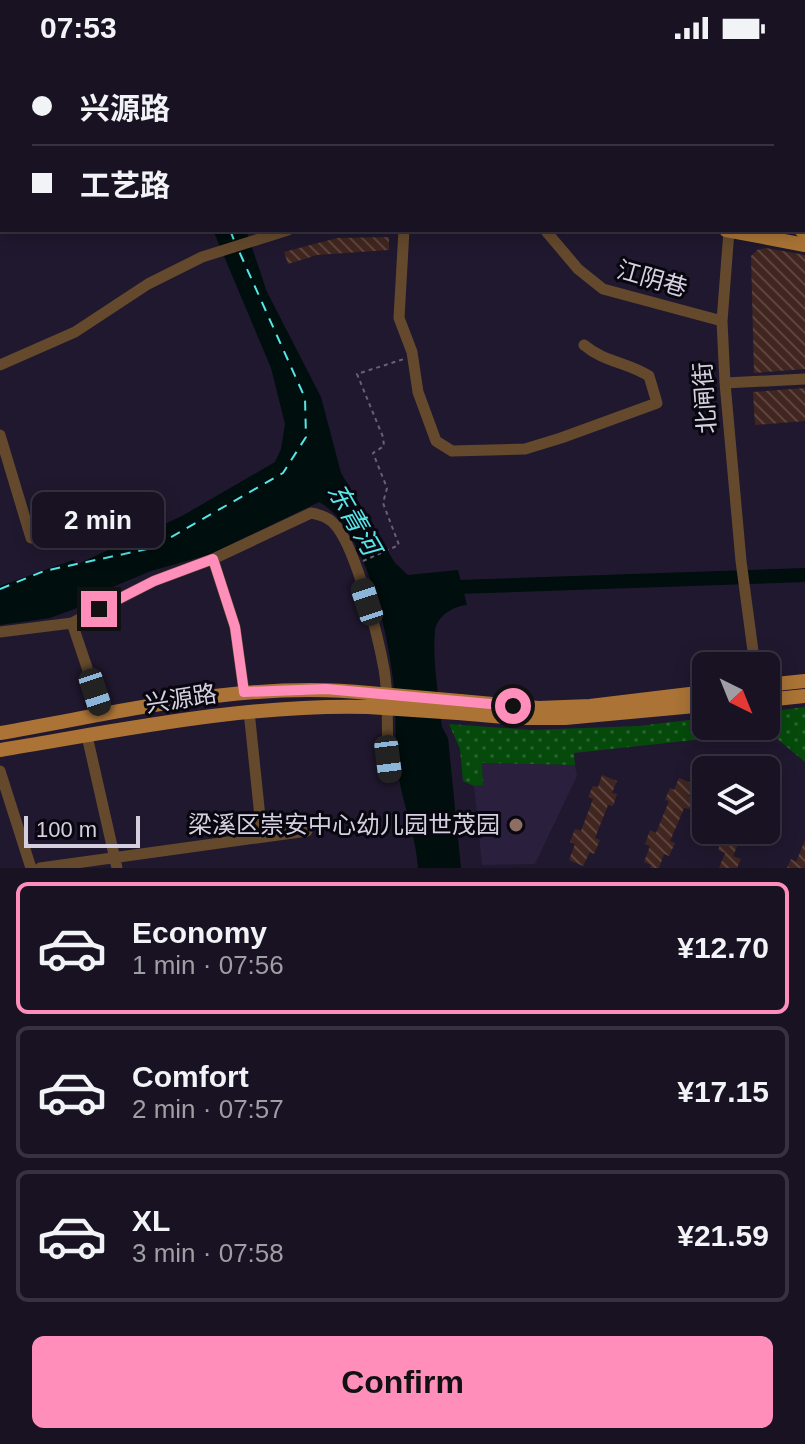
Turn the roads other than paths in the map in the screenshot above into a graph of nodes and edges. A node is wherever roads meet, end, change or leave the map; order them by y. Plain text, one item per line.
1 (279, 232) edge
2 (404, 232) edge
3 (547, 232) edge
4 (728, 232) edge
5 (738, 232) edge
6 (805, 245) edge
7 (722, 321) junction
8 (584, 345) dead end
9 (0, 365) edge
10 (805, 379) edge
11 (725, 383) junction
12 (0, 435) edge
13 (31, 538) dead end
14 (213, 559) junction
15 (72, 623) junction
16 (0, 632) edge
17 (753, 652) edge
18 (805, 681) edge
19 (780, 684) edge
20 (244, 692) junction
21 (692, 694) edge
22 (805, 696) edge
23 (780, 699) edge
24 (369, 700) junction
25 (692, 706) edge
26 (459, 707) junction
27 (249, 711) junction
28 (103, 715) junction
29 (0, 733) edge
30 (87, 736) junction
31 (0, 750) edge
32 (0, 771) edge
33 (390, 775) dead end
34 (307, 831) dead end
35 (262, 836) junction
36 (116, 864) edge
37 (31, 868) edge
38 (40, 868) edge

1 - 9 street
2 - 8 street
3 - 7 street, 江阴巷
4 - 7 street, 北闸街
5 - 6 main road
7 - 11 street, 北闸街
10 - 11 street
11 - 17 street, 北闸街
12 - 13 street
14 - 15 street
14 - 20 street
14 - 33 street
15 - 16 street
15 - 28 street
18 - 19 main road
20 - 24 main road, 兴源路
20 - 28 main road, 兴源路
21 - 26 main road
22 - 23 main road
24 - 26 main road, bridge
24 - 27 main road, 兴源路
25 - 26 main road
27 - 30 main road, 兴源路
27 - 35 street
28 - 29 main road, 兴源路
30 - 31 main road, 兴源路
30 - 36 street
32 - 37 street
34 - 35 street
35 - 36 street
36 - 38 street

